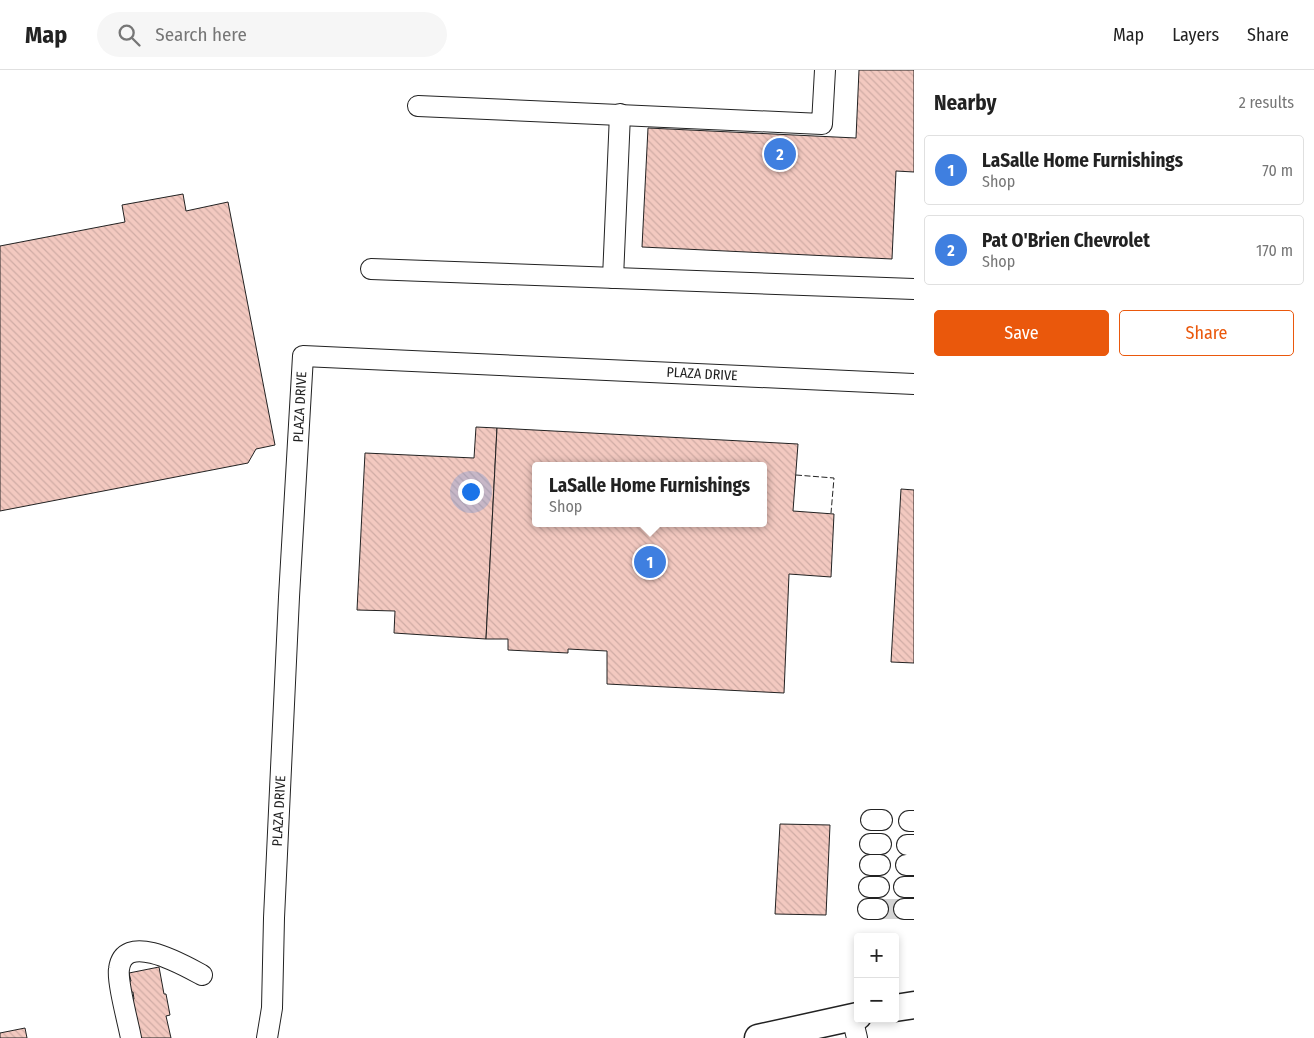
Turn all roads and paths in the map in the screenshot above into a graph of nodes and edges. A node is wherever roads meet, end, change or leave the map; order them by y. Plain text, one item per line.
1 (825, 70) edge
2 (418, 106) dead end
3 (620, 114) junction
4 (371, 269) dead end
5 (613, 278) junction
6 (914, 289) edge
7 (914, 384) edge
8 (202, 975) dead end
9 (914, 1005) edge
10 (899, 1007) edge
11 (855, 1024) edge
12 (131, 1038) edge
13 (266, 1038) edge
14 (758, 1038) edge

1 - 3 street
2 - 3 street
3 - 5 street
4 - 5 street
5 - 6 street
7 - 13 street, PLAZA DRIVE
8 - 12 street
9 - 10 main road
11 - 14 main road

